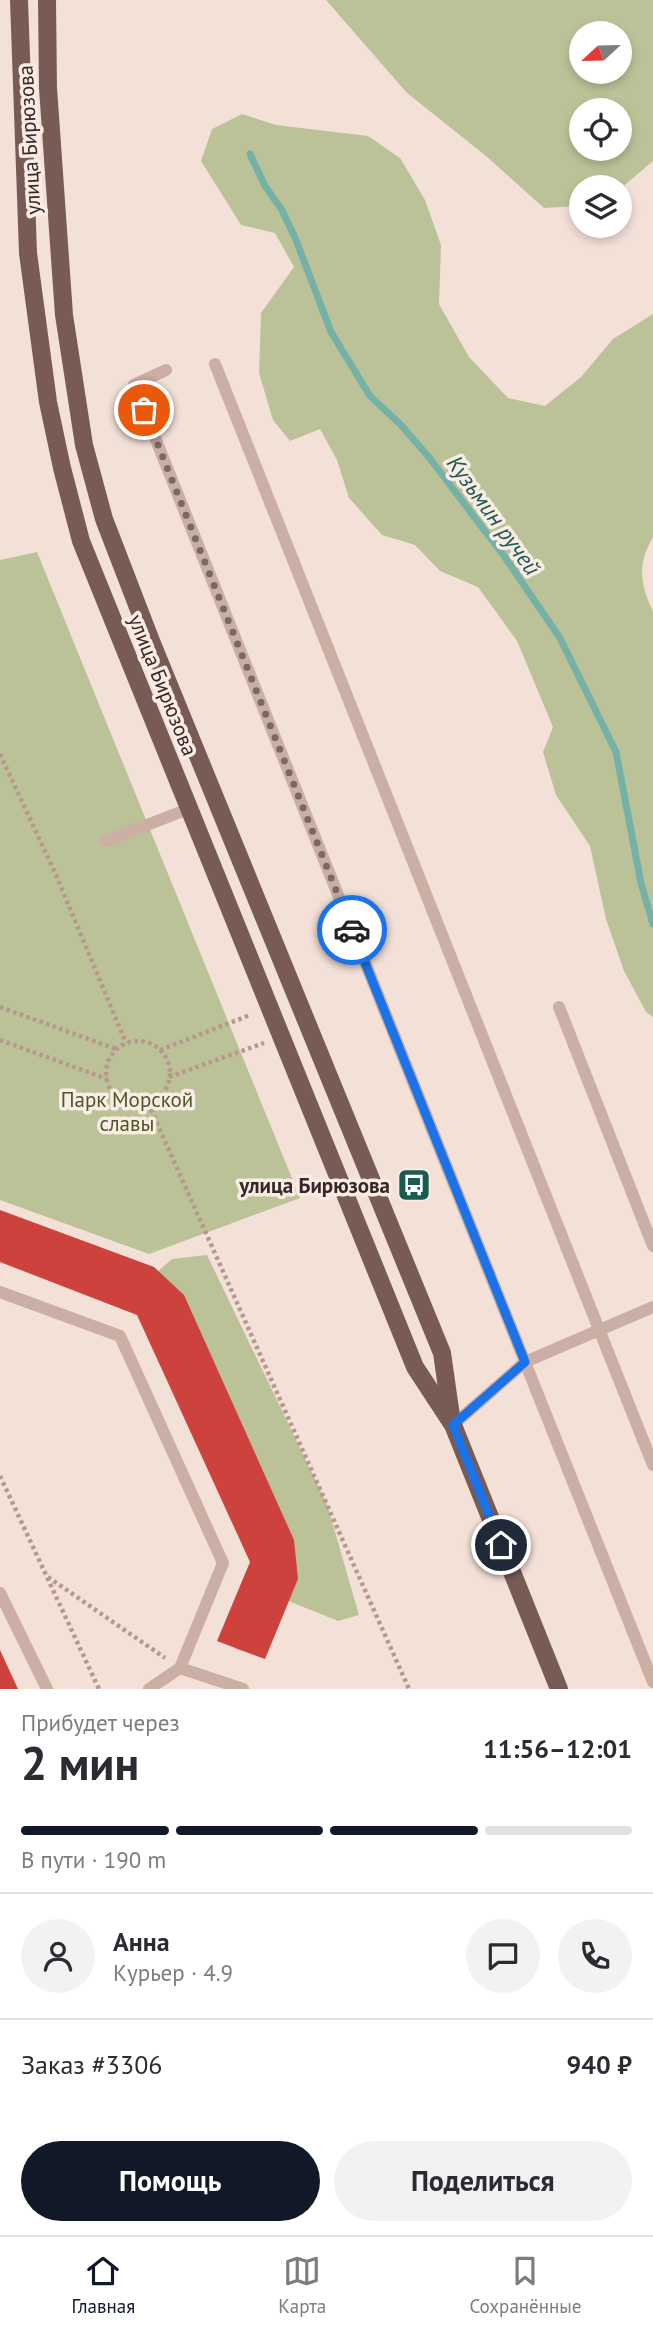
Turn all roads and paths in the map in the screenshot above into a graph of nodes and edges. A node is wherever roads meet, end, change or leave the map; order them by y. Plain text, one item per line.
1 (19, 0) edge
2 (47, 0) edge
3 (215, 364) dead end
4 (166, 370) dead end
5 (0, 754) edge
6 (188, 809) junction
7 (106, 841) dead end
8 (0, 1007) edge
9 (270, 1007) junction
10 (559, 1007) dead end
11 (282, 1036) junction
12 (0, 1040) edge
13 (126, 1043) junction
14 (116, 1049) junction
15 (160, 1050) junction
16 (169, 1077) junction
17 (107, 1079) junction
18 (148, 1103) junction
19 (653, 1246) edge
20 (0, 1292) edge
21 (653, 1307) edge
22 (599, 1329) junction
23 (525, 1362) junction
24 (453, 1425) junction
25 (653, 1465) edge
26 (0, 1476) edge
27 (47, 1576) junction
28 (0, 1593) edge
29 (180, 1668) junction
30 (653, 1682) edge
31 (47, 1689) edge
32 (99, 1689) edge
33 (149, 1689) edge
34 (243, 1689) edge
35 (409, 1689) edge
36 (559, 1689) edge

1 - 6 main road, улица Бирюзова
2 - 24 main road, улица Бирюзова
3 - 22 lane
4 - 23 lane
5 - 13 path
6 - 7 lane
6 - 9 main road, улица Бирюзова
8 - 14 path
9 - 11 main road, улица Бирюзова
9 - 15 path
10 - 19 lane
11 - 16 path
11 - 24 main road, улица Бирюзова
12 - 17 path
13 - 14 path
13 - 15 path
14 - 17 path
15 - 16 path
16 - 18 path
17 - 18 path
18 - 35 path
20 - 29 lane
21 - 22 lane
22 - 23 lane
22 - 25 lane
23 - 24 lane
23 - 30 lane
24 - 36 main road, улица Бирюзова
26 - 27 path
27 - 29 path
27 - 32 path
28 - 31 lane
29 - 33 lane
29 - 34 lane

